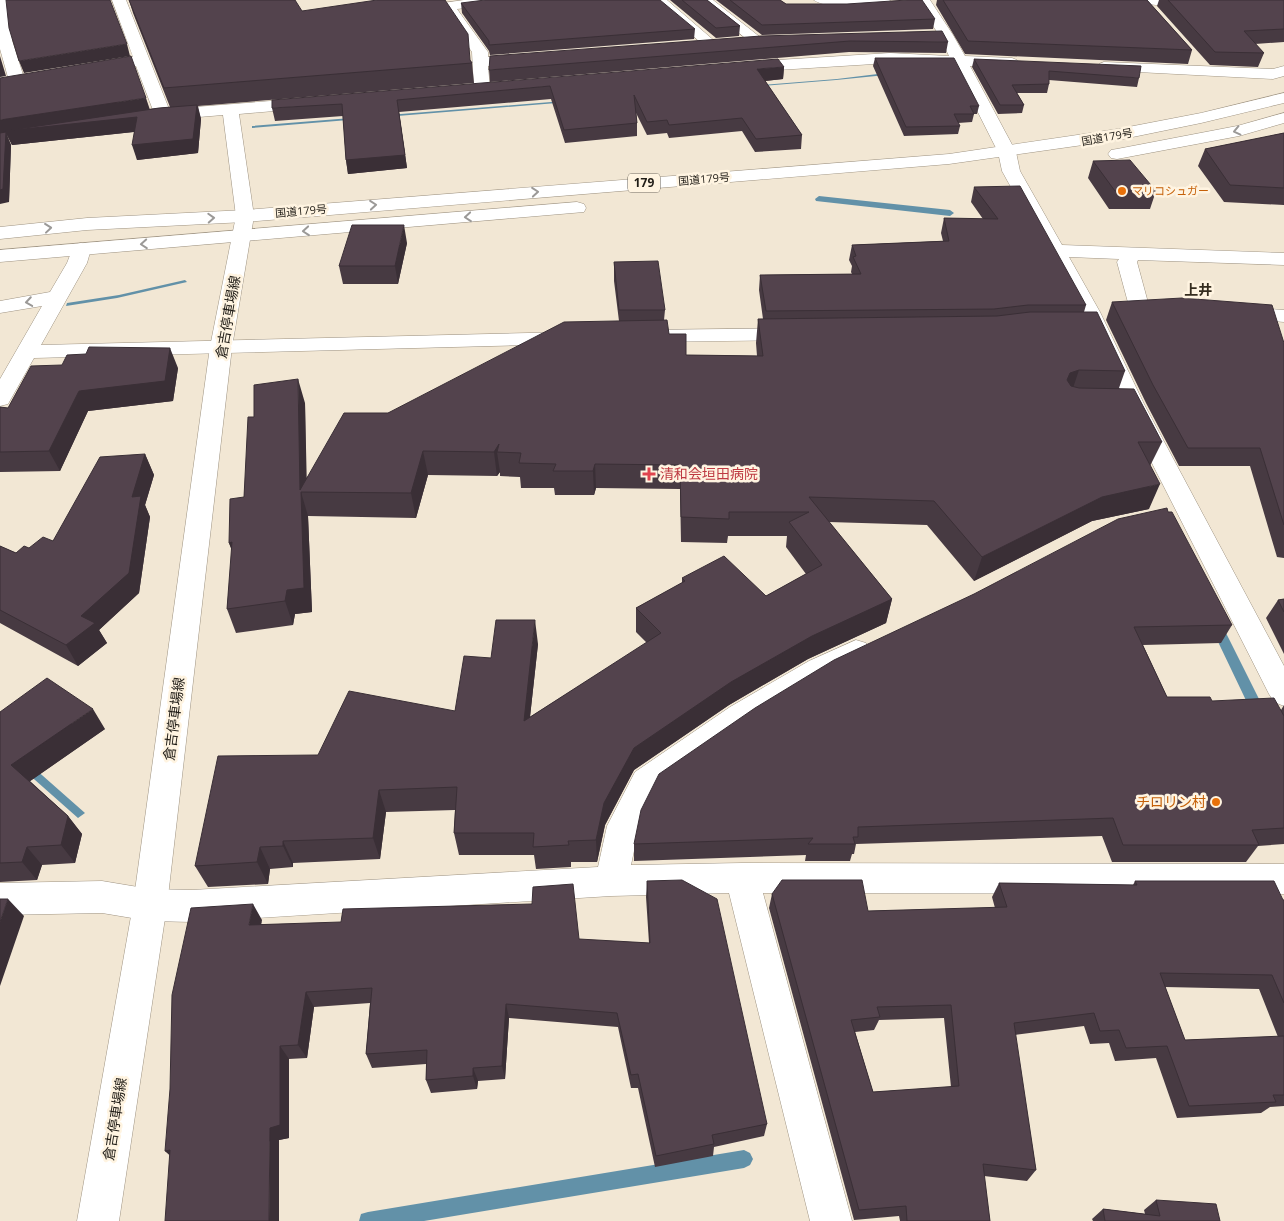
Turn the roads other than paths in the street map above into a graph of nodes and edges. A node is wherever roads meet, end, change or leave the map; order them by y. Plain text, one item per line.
1 (1, 0) edge
2 (119, 0) edge
3 (501, 0) edge
4 (658, 0) edge
5 (704, 0) edge
6 (821, 0) edge
7 (1142, 0) edge
8 (1146, 0) edge
9 (1182, 0) edge
10 (924, 1) edge
11 (1154, 14) edge
12 (946, 35) junction
13 (926, 36) edge
14 (2, 40) edge
15 (740, 42) edge
16 (693, 46) edge
17 (1192, 56) edge
18 (539, 58) edge
19 (142, 60) junction
20 (958, 60) junction
21 (481, 62) junction
22 (1028, 64) edge
23 (1088, 66) edge
24 (726, 69) edge
25 (84, 70) edge
26 (1204, 70) junction
27 (1284, 71) edge
28 (36, 78) edge
29 (17, 81) junction
30 (0, 84) edge
31 (502, 87) edge
32 (482, 89) junction
33 (463, 90) edge
34 (1284, 98) edge
35 (327, 101) edge
36 (230, 109) junction
37 (162, 115) junction
38 (143, 118) edge
39 (1284, 118) edge
40 (1100, 156) dead end
41 (1009, 166) junction
42 (962, 175) dead end
43 (873, 183) dead end
44 (597, 206) dead end
45 (244, 226) junction
46 (0, 233) edge
47 (81, 249) junction
48 (1058, 251) junction
49 (1132, 254) junction
50 (0, 256) edge
51 (1284, 259) edge
52 (57, 297) junction
53 (0, 307) edge
54 (1214, 311) edge
55 (1113, 315) junction
56 (1284, 316) edge
57 (810, 334) edge
58 (631, 336) edge
59 (592, 337) edge
60 (222, 347) junction
61 (27, 352) junction
62 (0, 399) edge
63 (1133, 404) junction
64 (1107, 405) edge
65 (1187, 510) junction
66 (1159, 517) edge
67 (879, 640) edge
68 (1284, 694) edge
69 (742, 878) junction
70 (1284, 879) edge
71 (611, 881) junction
72 (0, 899) edge
73 (150, 905) junction
74 (827, 1220) edge
75 (98, 1221) edge

1 - 14 main road
2 - 19 main road
3 - 21 main road
4 - 16 main road
5 - 15 main road
6 - 10 main road
7 - 11 main road
8 - 9 main road
10 - 12 main road
12 - 13 main road
12 - 20 main road
14 - 29 main road
17 - 26 main road
18 - 21 main road
19 - 25 main road
19 - 37 main road
20 - 22 main road
20 - 24 main road
20 - 41 main road
21 - 32 main road
23 - 26 main road
26 - 27 main road
28 - 29 main road
29 - 30 main road
31 - 32 main road
32 - 33 main road
34 - 41 main road, 国道179号 / 179
35 - 36 main road
36 - 37 main road
36 - 45 main road, 倉吉停車場線
37 - 38 main road
39 -> 40 main road, 国道179号
45 -> 41 main road, 国道179号 / 179
41 - 48 main road
42 - 43 main road
44 -> 45 main road, 国道179号 / 179
46 -> 45 main road, 国道179号 / 179
45 -> 47 main road, 国道179号 / 179
45 - 60 main road, 倉吉停車場線
47 - 50 main road, 国道179号 / 179
47 - 52 main road
48 - 49 main road
48 - 55 main road
49 - 51 main road
49 - 55 main road
52 -> 53 main road
52 - 61 main road
54 - 56 main road
55 - 63 main road
57 - 58 main road
59 - 60 main road
60 - 61 main road
60 - 73 main road, 倉吉停車場線
61 - 62 main road
63 - 64 main road
63 - 65 main road
65 - 66 main road
65 - 68 main road
67 - 71 main road
69 - 70 main road
69 - 71 main road
69 - 74 main road
71 - 73 main road
72 - 73 main road
73 - 75 main road, 倉吉停車場線

